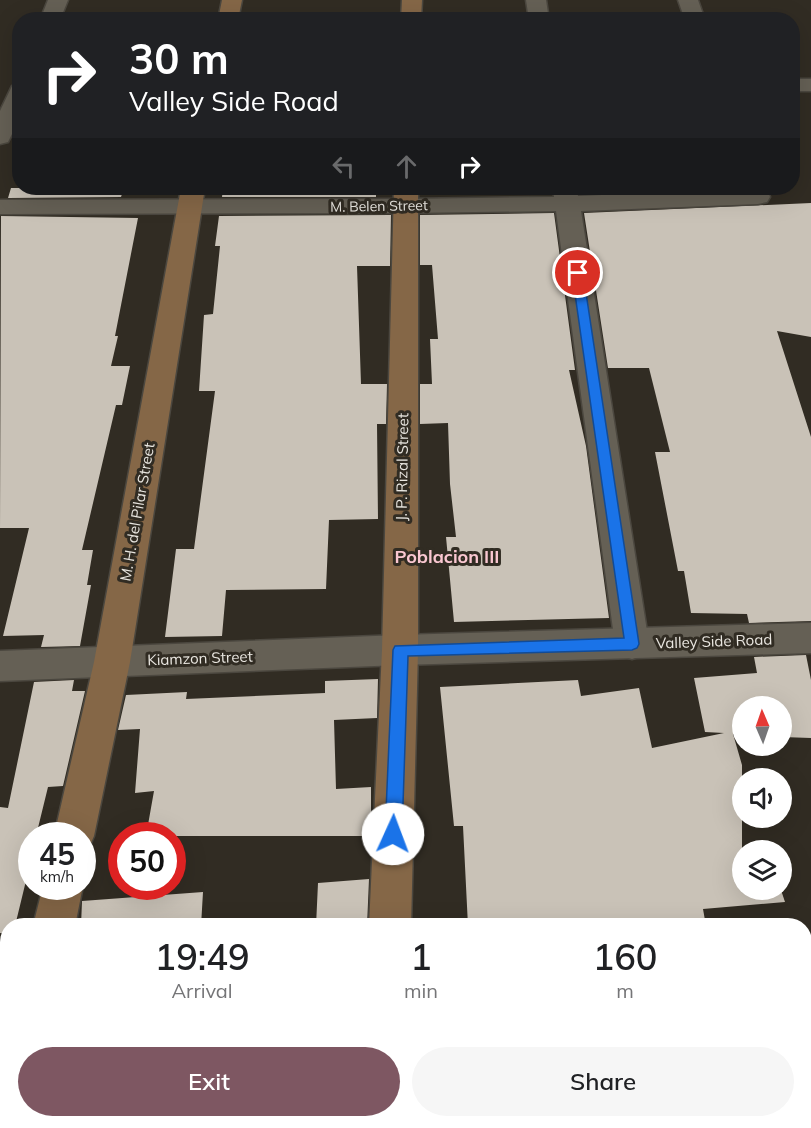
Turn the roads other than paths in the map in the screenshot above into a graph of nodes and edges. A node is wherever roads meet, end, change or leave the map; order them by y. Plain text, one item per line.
1 (12, 109) edge
2 (0, 137) edge
3 (614, 195) edge
4 (566, 196) edge
5 (406, 197) edge
6 (191, 198) edge
7 (0, 207) edge
8 (811, 638) edge
9 (632, 644) junction
10 (400, 650) junction
11 (112, 662) junction
12 (0, 666) edge
13 (77, 822) edge
14 (60, 900) edge
15 (56, 918) edge
16 (390, 918) edge

1 - 2 street
3 - 4 street, M. Belen Street
4 - 5 street, M. Belen Street
4 - 9 street
5 - 6 street, M. Belen Street
5 - 10 main road, J. P. Rizal Street
6 - 7 street, M. Belen Street
6 - 11 main road, M. H. del Pilar Street
8 - 9 street, Valley Side Road
9 - 10 street, Valley Side Road
10 - 11 street, Kiamzon Street
10 - 16 main road, J. P. Rizal Street
11 - 12 street, Kiamzon Street
11 - 13 main road, M. H. del Pilar Street
14 - 15 main road

